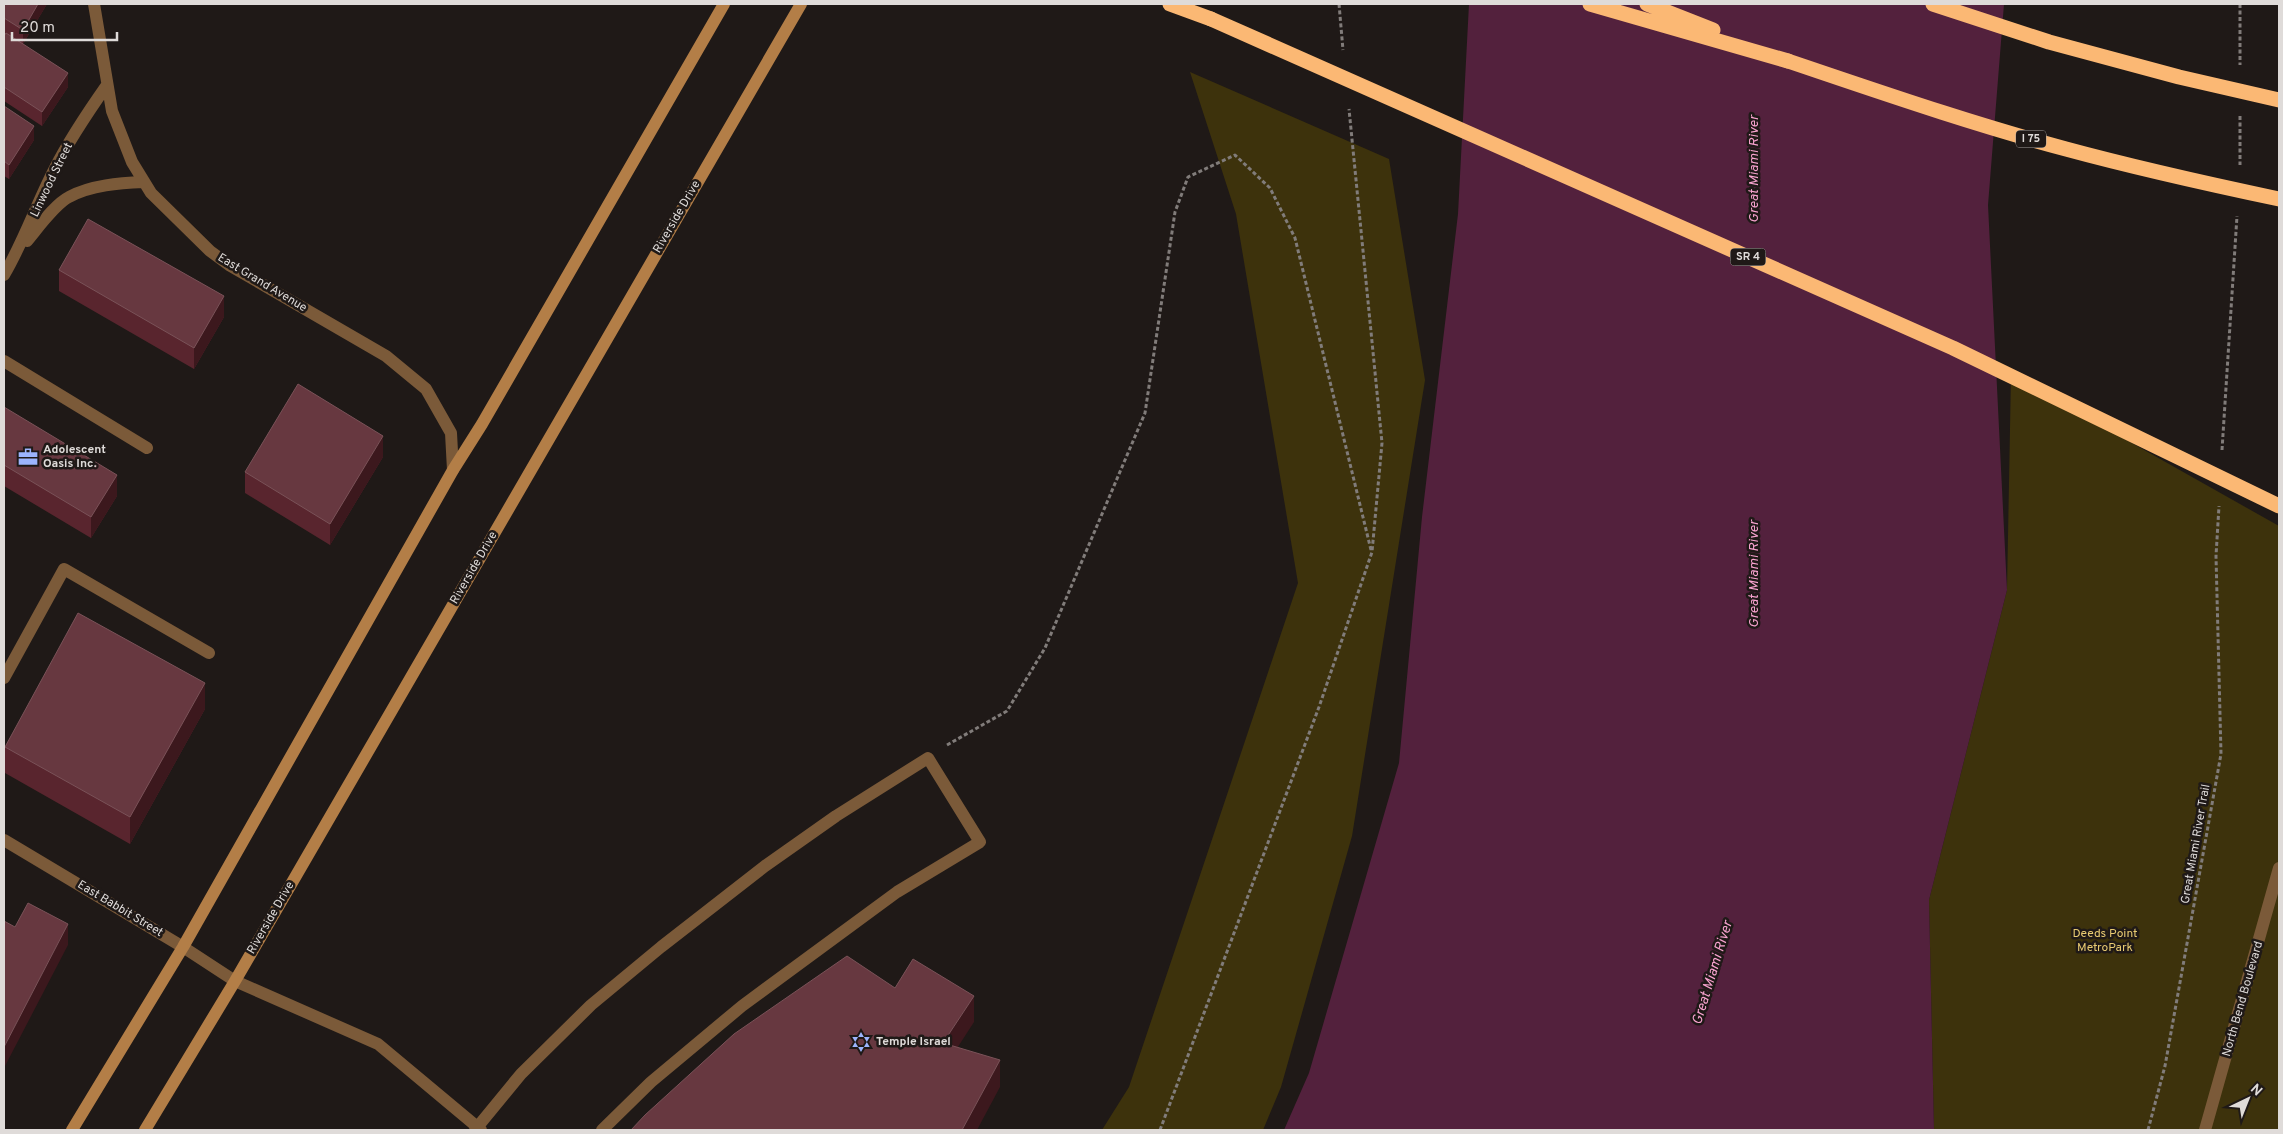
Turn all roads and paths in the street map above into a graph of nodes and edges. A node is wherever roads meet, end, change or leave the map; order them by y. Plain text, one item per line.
1 (94, 4) edge
2 (724, 4) edge
3 (800, 4) edge
4 (1170, 4) edge
5 (1181, 4) edge
6 (1339, 4) edge
7 (1590, 4) edge
8 (1647, 4) edge
9 (1934, 4) edge
10 (1211, 19) junction
11 (1344, 52) dead end
12 (1788, 61) junction
13 (108, 85) junction
14 (2279, 100) edge
15 (1348, 101) dead end
16 (144, 182) junction
17 (2279, 199) edge
18 (17, 253) junction
19 (4, 275) edge
20 (4, 361) edge
21 (147, 448) dead end
22 (453, 470) junction
23 (2279, 506) edge
24 (1372, 552) junction
25 (2216, 556) dead end
26 (209, 653) dead end
27 (4, 678) edge
28 (928, 758) junction
29 (4, 840) edge
30 (2279, 868) edge
31 (183, 947) junction
32 (235, 982) junction
33 (478, 1129) edge
34 (72, 1130) edge
35 (145, 1130) edge
36 (602, 1130) edge
37 (1160, 1130) edge
38 (2148, 1130) edge
39 (2205, 1130) edge

1 - 13 street, East Grand Avenue
2 - 22 main road
3 - 32 main road, Riverside Drive
4 - 10 highway
5 - 10 highway, SR 4
6 - 11 path
7 - 12 highway
8 - 12 highway, I 75
9 - 14 highway, bridge
10 - 23 highway, SR 4, bridge
12 - 17 highway, I 75, bridge
13 - 16 street, East Grand Avenue
13 - 18 street, Linwood Street
15 - 24 path
16 - 18 street, Linwood Street
16 - 22 street, East Grand Avenue
18 - 19 street, Linwood Street
20 - 21 street
22 - 31 main road
24 - 28 path
24 - 37 path
25 - 38 path, Great Miami River Trail
26 - 27 street
28 - 33 street
28 - 36 street
29 - 31 street, East Babbit Street
30 - 39 street, North Bend Boulevard
31 - 32 street, East Babbit Street
31 - 34 main road
32 - 33 street, East Babbit Street
32 - 35 main road, Riverside Drive

